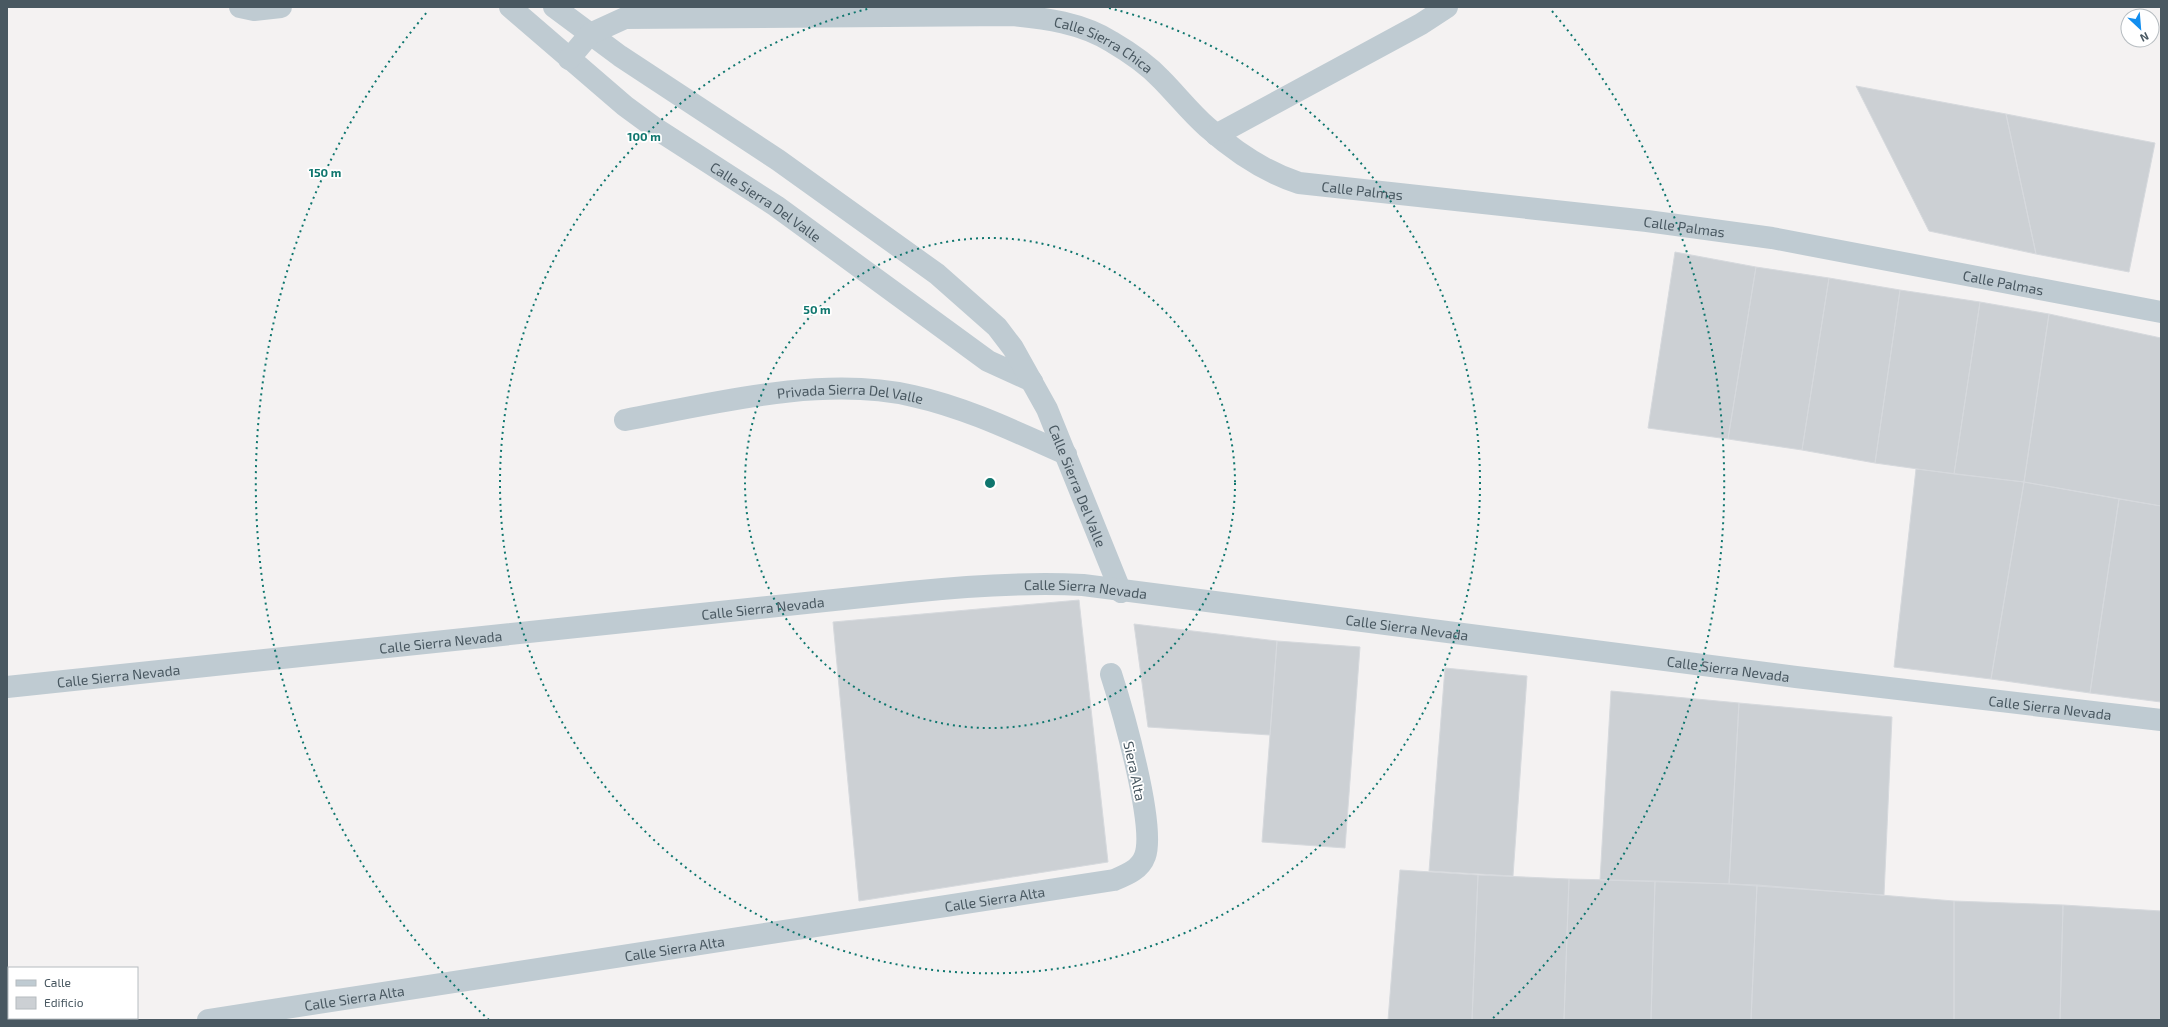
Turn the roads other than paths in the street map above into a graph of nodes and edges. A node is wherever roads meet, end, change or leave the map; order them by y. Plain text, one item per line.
1 (240, 7) edge
2 (280, 7) edge
3 (510, 7) edge
4 (554, 7) edge
5 (1447, 7) edge
6 (590, 34) junction
7 (569, 59) junction
8 (1216, 135) junction
9 (2161, 312) edge
10 (1032, 381) junction
11 (625, 420) dead end
12 (1066, 454) junction
13 (1121, 592) junction
14 (1111, 674) dead end
15 (7, 687) edge
16 (2161, 720) edge
17 (1138, 867) joint
18 (208, 1020) edge

1 - 2 street
3 - 7 street, Calle Sierra Del Valle
4 - 6 street, Calle Sierra Del Valle
5 - 8 street
6 - 7 street, Calle Sierra Chica
6 - 8 street, Calle Sierra Chica
6 - 10 street, Calle Sierra Del Valle
7 - 10 street, Calle Sierra Del Valle
8 - 9 street, Calle Palmas
10 - 12 street, Calle Sierra Del Valle
11 - 12 street, Privada Sierra Del Valle
12 - 13 street, Calle Sierra Del Valle
13 - 15 street, Calle Sierra Nevada
13 - 16 street, Calle Sierra Nevada
14 - 17 street, Siera Alta
17 - 18 street, Calle Sierra Alta

